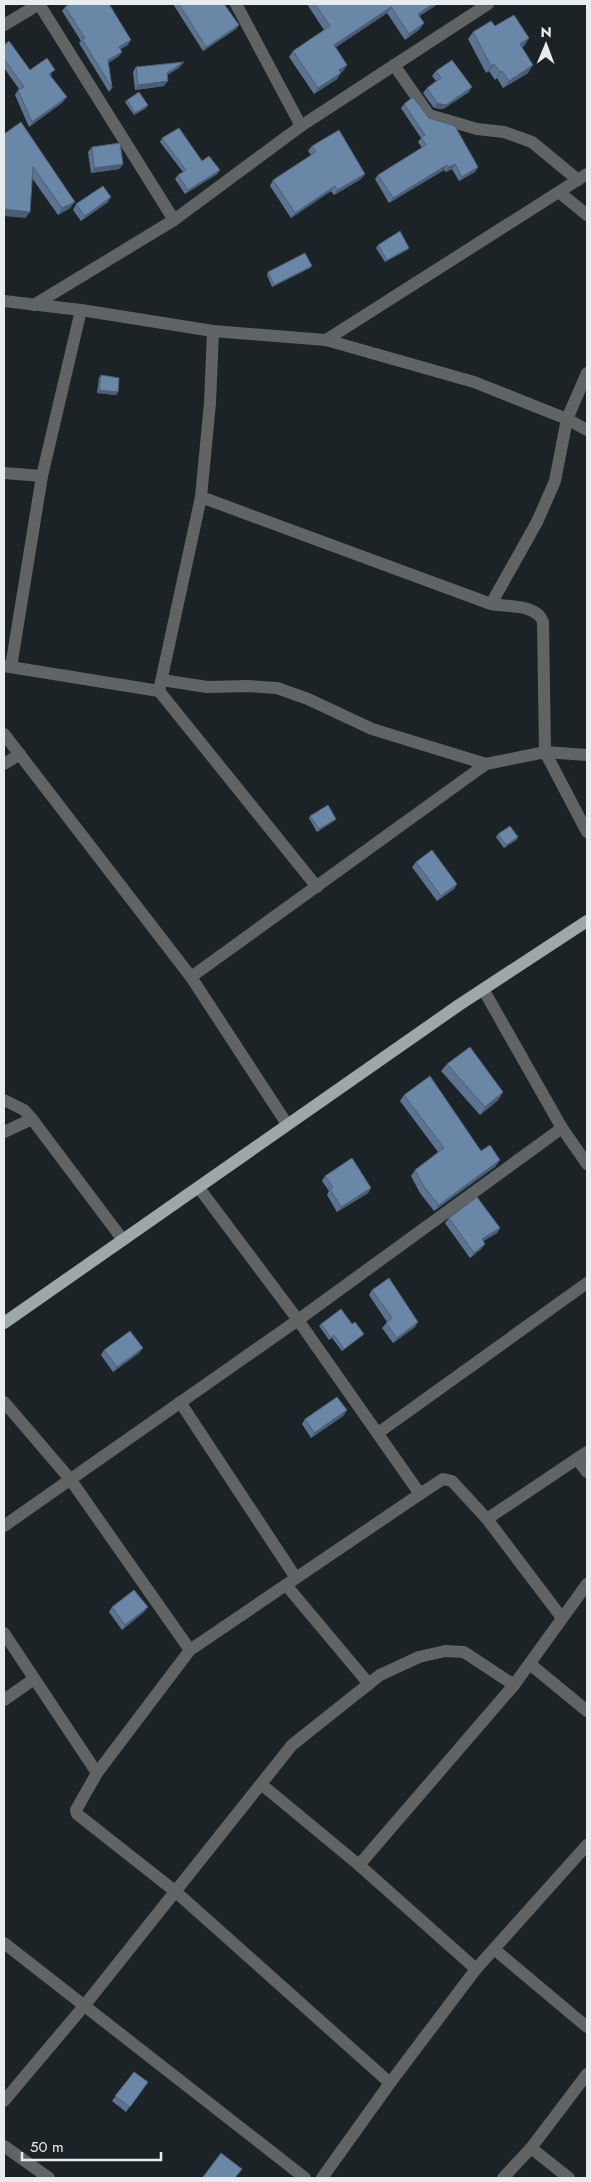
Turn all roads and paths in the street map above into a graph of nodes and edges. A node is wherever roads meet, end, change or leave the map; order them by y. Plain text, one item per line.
1 (39, 4) edge
2 (236, 4) edge
3 (488, 4) edge
4 (4, 26) edge
5 (394, 65) junction
6 (300, 126) junction
7 (583, 177) edge
8 (559, 192) junction
9 (587, 215) edge
10 (174, 220) junction
11 (4, 301) edge
12 (34, 305) junction
13 (81, 310) junction
14 (213, 331) junction
15 (326, 340) junction
16 (587, 373) edge
17 (567, 420) junction
18 (587, 430) edge
19 (4, 473) edge
20 (42, 476) junction
21 (201, 497) junction
22 (491, 604) junction
23 (7, 666) edge
24 (160, 685) junction
25 (4, 734) edge
26 (545, 752) junction
27 (20, 754) junction
28 (587, 755) edge
29 (4, 764) edge
30 (486, 764) junction
31 (587, 832) edge
32 (317, 887) junction
33 (587, 921) edge
34 (190, 977) junction
35 (483, 989) junction
36 (4, 1100) edge
37 (32, 1119) junction
38 (287, 1124) junction
39 (562, 1128) junction
40 (4, 1132) edge
41 (587, 1164) edge
42 (199, 1188) junction
43 (123, 1240) junction
44 (587, 1283) edge
45 (298, 1320) junction
46 (4, 1322) edge
47 (4, 1402) edge
48 (180, 1402) junction
49 (378, 1433) junction
50 (582, 1456) edge
51 (587, 1472) edge
52 (70, 1479) junction
53 (420, 1494) junction
54 (487, 1519) junction
55 (4, 1526) edge
56 (291, 1581) junction
57 (587, 1584) edge
58 (562, 1618) junction
59 (4, 1634) edge
60 (190, 1650) junction
61 (530, 1664) junction
62 (34, 1679) junction
63 (369, 1684) junction
64 (514, 1685) junction
65 (4, 1700) edge
66 (587, 1711) edge
67 (97, 1773) junction
68 (261, 1784) junction
69 (587, 1845) edge
70 (359, 1865) junction
71 (176, 1892) junction
72 (4, 1943) edge
73 (494, 1949) junction
74 (476, 1970) junction
75 (84, 2006) junction
76 (587, 2027) edge
77 (587, 2074) edge
78 (390, 2083) junction
79 (4, 2101) edge
80 (4, 2146) edge
81 (531, 2148) junction
82 (328, 2176) edge
83 (49, 2178) edge
84 (304, 2178) edge
85 (503, 2178) edge
86 (569, 2178) edge

1 - 4 street
1 - 10 street
2 - 6 street
3 - 5 street
5 - 6 street
5 - 7 street
6 - 10 street
7 - 8 street
8 - 9 street
8 - 15 street
10 - 12 street
11 - 12 street
12 - 13 street
13 - 14 street
13 - 20 street
14 - 15 street
14 - 21 street
15 - 17 street
16 - 17 street
17 - 18 street
17 - 22 street
19 - 20 street
20 - 23 street
21 - 22 street
21 - 24 street
22 - 26 street
23 - 24 street
24 - 30 street
24 - 32 street
25 - 27 street
26 - 28 street
26 - 30 street
26 - 31 street
27 - 29 street
27 - 34 street
30 - 32 street
32 - 34 street
33 - 35 main road
34 - 38 street
35 - 38 main road
35 - 39 street
36 - 37 street
37 - 40 street
37 - 43 street
38 - 42 main road
39 - 41 street
39 - 45 street
42 - 43 main road
42 - 45 street
43 - 46 main road
44 - 49 street
45 - 48 street
45 - 49 street
47 - 52 street
48 - 52 street
48 - 56 street
49 - 53 street
50 - 51 street
50 - 54 street
52 - 55 street
52 - 60 street
53 - 54 street
53 - 56 street
54 - 58 street
56 - 60 street
56 - 63 street
57 - 58 street
58 - 61 street
59 - 62 street
60 - 67 street
61 - 64 street
61 - 66 street
62 - 65 street
62 - 67 street
63 - 64 street
63 - 68 street
64 - 70 street
67 - 71 street
68 - 70 street
68 - 71 street
69 - 73 street
70 - 74 street
71 - 75 street
71 - 78 street
72 - 75 street
73 - 74 street
73 - 76 street
74 - 78 street
75 - 79 street
75 - 84 street
77 - 81 street
78 - 82 street
80 - 83 street
81 - 85 street
81 - 86 street

